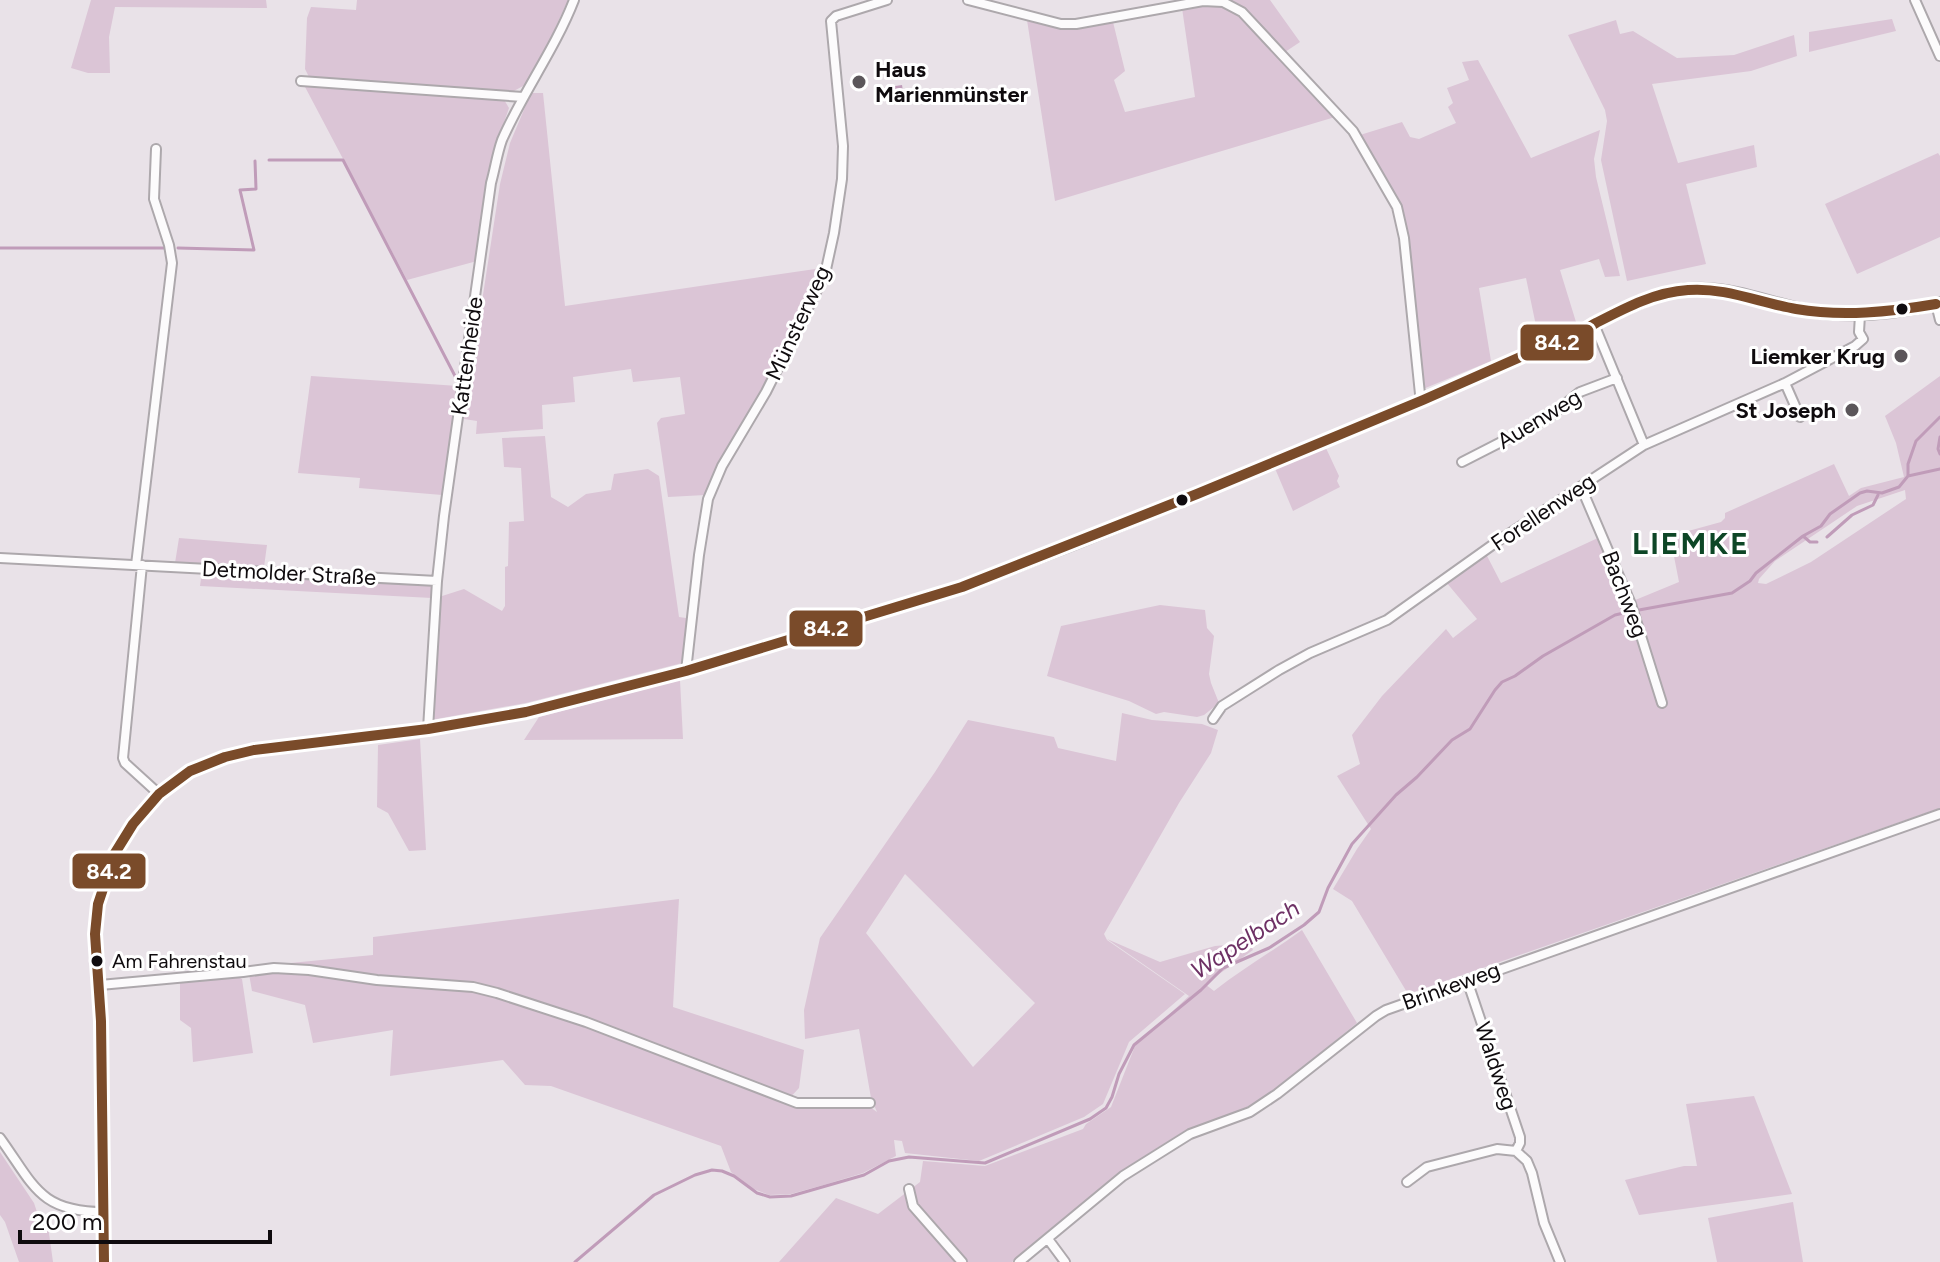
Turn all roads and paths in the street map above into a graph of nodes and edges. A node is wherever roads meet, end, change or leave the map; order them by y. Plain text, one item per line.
1 (574, 0) edge
2 (887, 0) edge
3 (968, 0) edge
4 (1915, 0) edge
5 (980, 1) edge
6 (1940, 56) edge
7 (301, 81) dead end
8 (523, 97) junction
9 (156, 149) dead end
10 (1938, 303) edge
11 (1860, 315) junction
12 (1940, 320) edge
13 (1594, 324) junction
14 (1617, 378) junction
15 (1785, 383) junction
16 (1423, 400) junction
17 (1800, 417) dead end
18 (1644, 445) junction
19 (1462, 462) dead end
20 (1581, 487) junction
21 (0, 558) edge
22 (139, 565) junction
23 (437, 581) junction
24 (686, 671) junction
25 (1662, 703) dead end
26 (1213, 719) dead end
27 (428, 729) junction
28 (159, 794) junction
29 (1940, 814) edge
30 (1467, 980) junction
31 (100, 985) junction
32 (870, 1103) dead end
33 (0, 1138) edge
34 (1516, 1151) junction
35 (1407, 1182) dead end
36 (909, 1189) dead end
37 (104, 1212) junction
38 (1048, 1239) junction
39 (104, 1262) edge
40 (962, 1262) edge
41 (1019, 1262) edge
42 (1065, 1262) edge
43 (1560, 1262) edge

1 - 8 street, Kattenheide
2 - 24 street, Münsterweg
3 - 5 street
4 - 6 street
5 - 16 street
7 - 8 street
8 - 23 street, Kattenheide
9 - 22 street
10 - 11 street
10 - 12 street
11 - 13 street
11 - 15 street, Forellenweg
13 - 14 street
13 - 16 street
14 - 18 street
14 - 19 street, Auenweg
15 - 17 street
15 - 18 street, Forellenweg
16 - 24 street
18 - 20 street, Forellenweg
20 - 25 street, Bachweg
20 - 26 street, Forellenweg
21 - 22 street, Detmolder Straße
22 - 23 street, Detmolder Straße
22 - 28 street
23 - 27 street, Kattenheide
24 - 27 street
27 - 28 street
28 - 31 street
29 - 30 street, Brinkeweg
30 - 34 street, Waldweg
30 - 38 street, Brinkeweg
31 - 32 street
31 - 37 street
33 - 37 street
34 - 35 street
34 - 43 street, Waldweg
36 - 40 street
37 - 39 street
38 - 41 street, Brinkeweg
38 - 42 street

